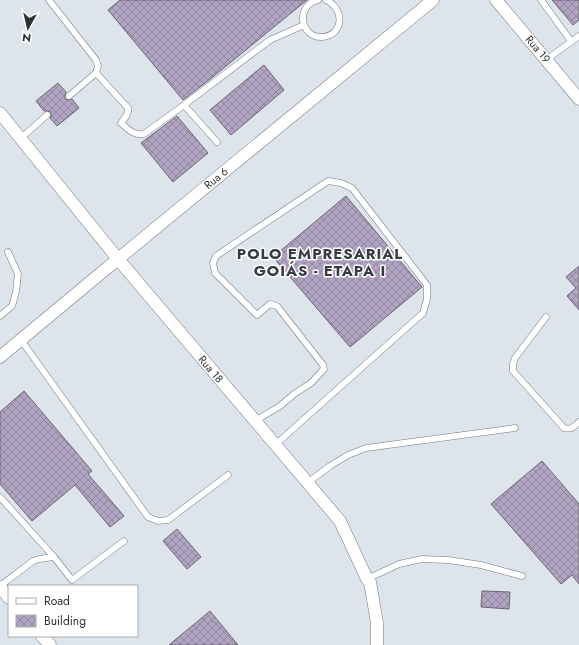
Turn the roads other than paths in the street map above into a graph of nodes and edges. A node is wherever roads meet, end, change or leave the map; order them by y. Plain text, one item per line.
1 (49, 0) edge
2 (318, 0) edge
3 (326, 0) edge
4 (433, 0) edge
5 (496, 0) edge
6 (541, 0) edge
7 (304, 25) junction
8 (579, 36) edge
9 (571, 42) junction
10 (546, 60) junction
11 (96, 73) junction
12 (69, 96) dead end
13 (579, 99) edge
14 (184, 105) junction
15 (0, 113) edge
16 (47, 115) dead end
17 (20, 138) junction
18 (217, 142) dead end
19 (8, 252) dead end
20 (118, 259) junction
21 (0, 316) edge
22 (546, 317) dead end
23 (21, 340) junction
24 (0, 357) edge
25 (255, 421) junction
26 (579, 422) edge
27 (515, 428) dead end
28 (275, 445) junction
29 (228, 475) dead end
30 (307, 483) junction
31 (0, 497) edge
32 (124, 541) dead end
33 (54, 557) junction
34 (522, 576) dead end
35 (367, 580) junction
36 (0, 587) edge
37 (8, 597) edge
38 (43, 637) edge
39 (50, 645) edge
40 (377, 645) edge

1 - 11 lane
2 - 7 lane
3 - 7 lane
4 - 20 street, Rua 6
5 - 10 street, Rua 19
6 - 9 lane
7 - 14 lane
8 - 9 lane
9 - 10 lane
10 - 13 street, Rua 19
11 - 12 lane
11 - 14 lane
14 - 18 lane
15 - 17 street, Rua 18
16 - 17 lane
17 - 20 street, Rua 18
19 - 21 lane
20 - 23 street, Rua 6
20 - 25 street, Rua 18
22 - 26 lane
23 - 24 street, Rua 6
23 - 29 lane
25 - 28 street, Rua 18
25 - 28 lane
27 - 30 lane
28 - 30 street, Rua 18
30 - 35 street, Rua 18
31 - 33 lane
32 - 33 lane
33 - 36 lane
34 - 35 lane
35 - 40 street, Rua 18
36 - 37 street
38 - 39 street

